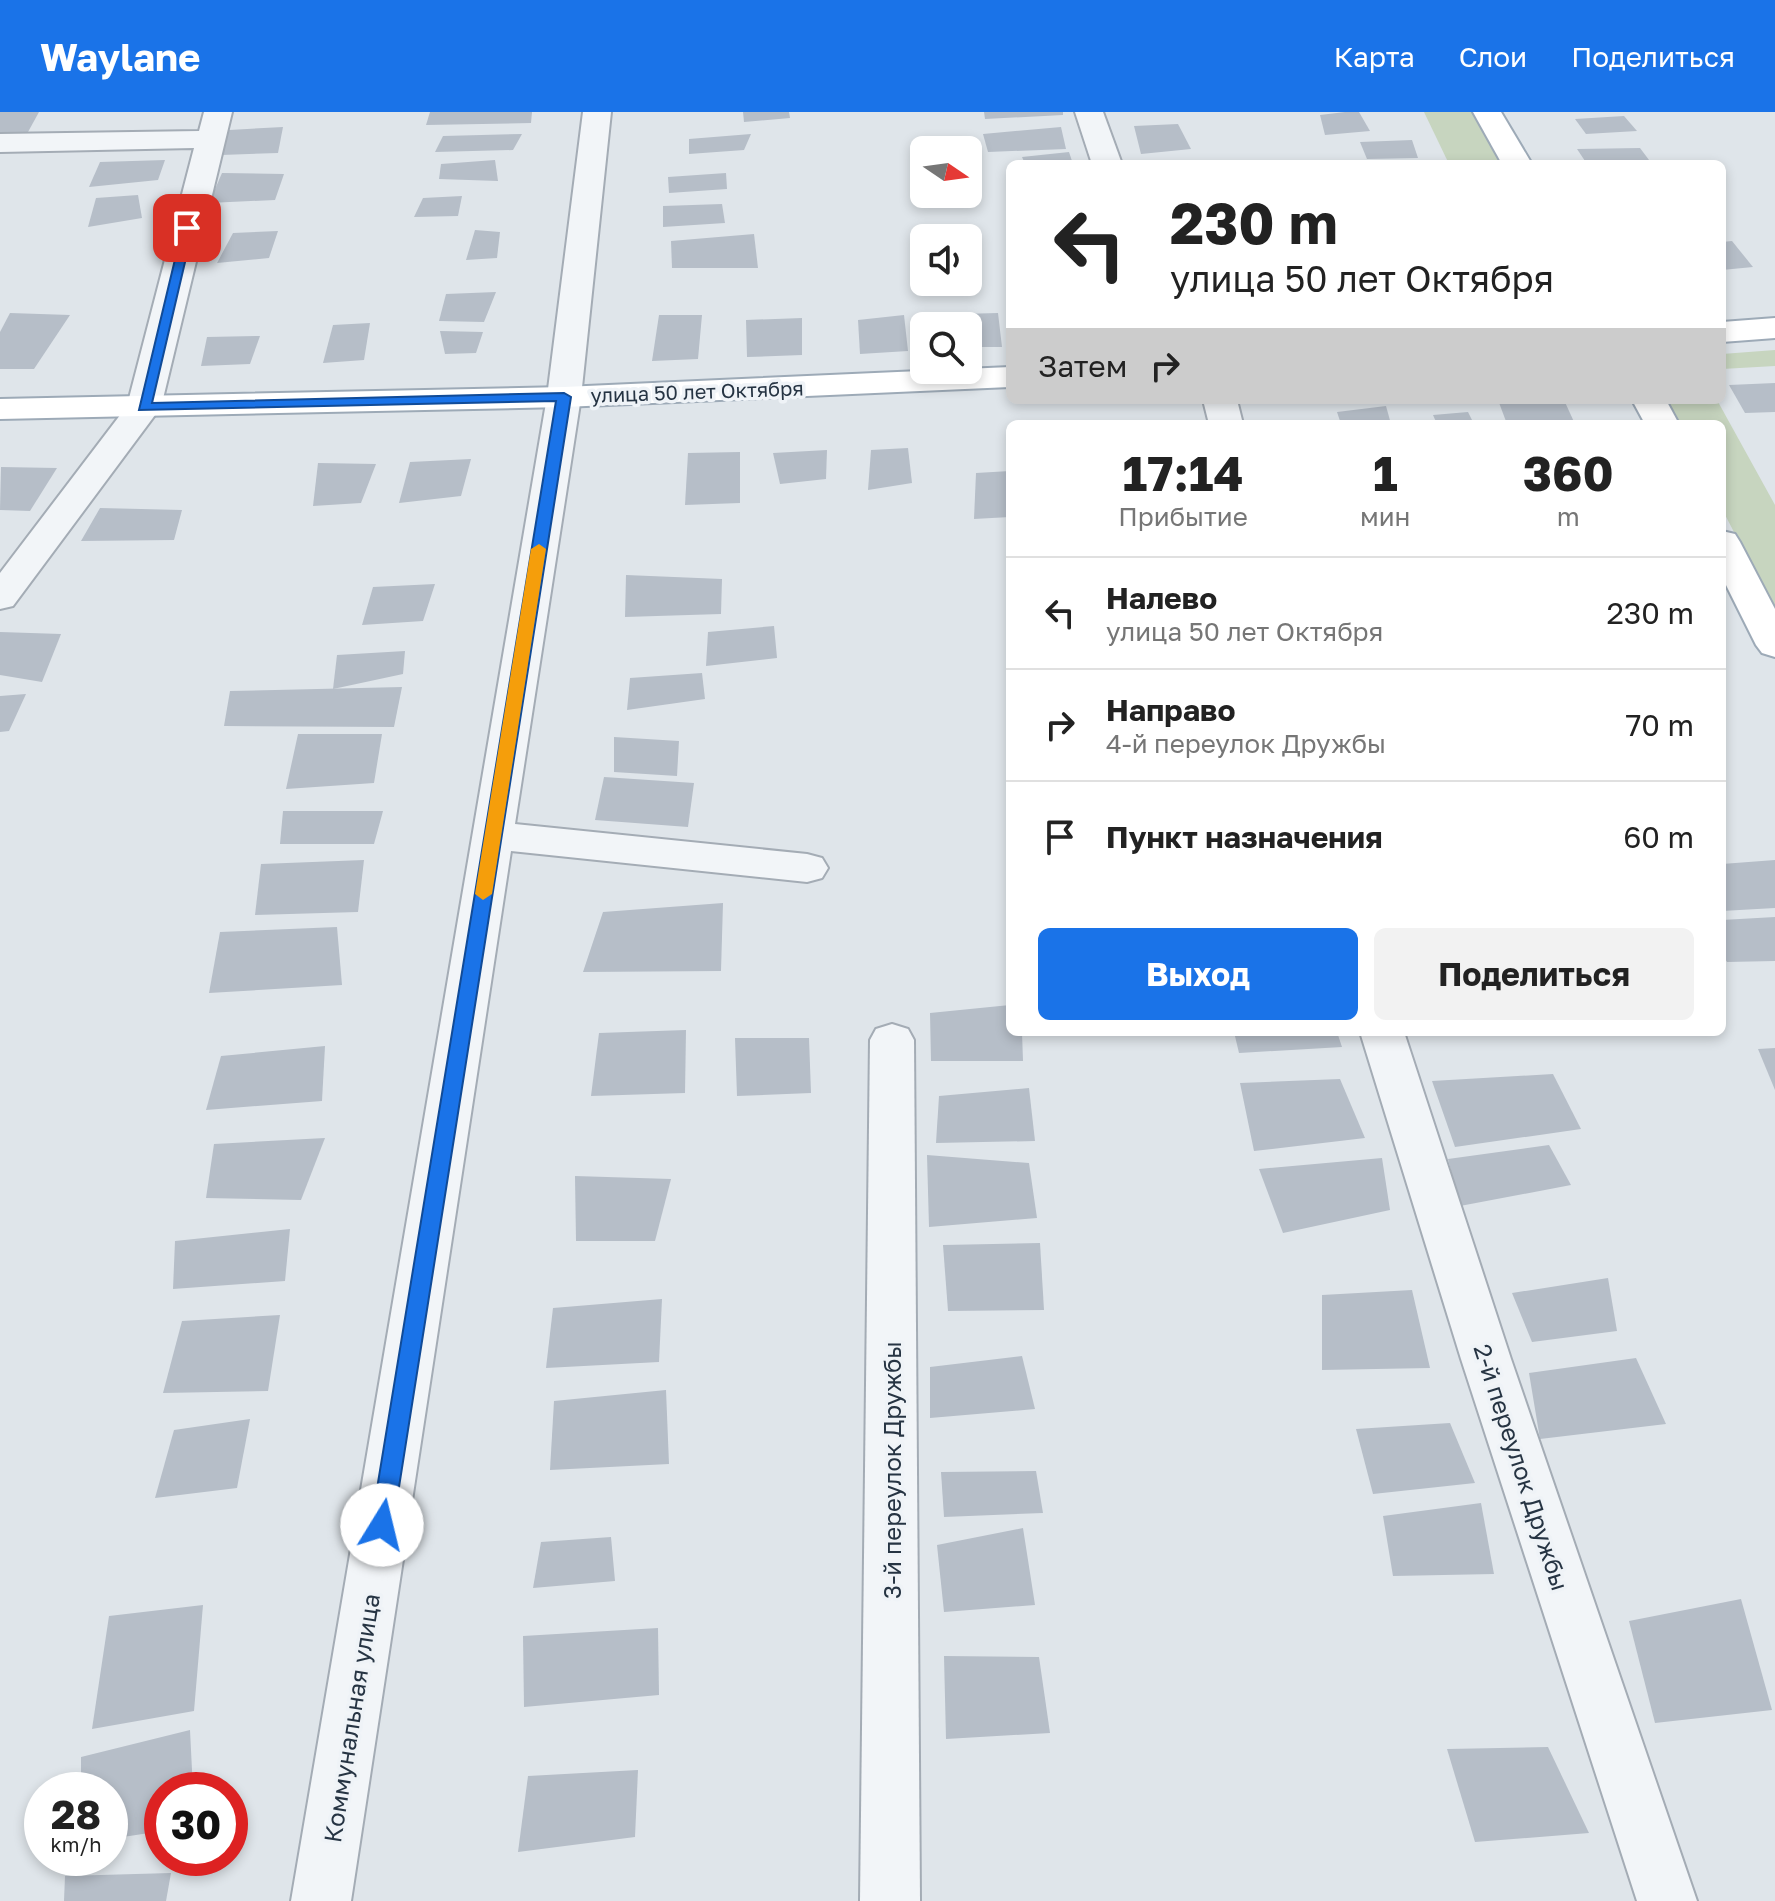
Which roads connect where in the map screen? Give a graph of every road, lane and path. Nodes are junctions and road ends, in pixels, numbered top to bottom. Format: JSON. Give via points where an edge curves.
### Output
{"nodes":[{"id":1,"x":597,"y":112,"type":"edge"},
{"id":2,"x":1089,"y":112,"type":"edge"},
{"id":3,"x":1487,"y":112,"type":"edge"},
{"id":4,"x":213,"y":126,"type":"edge"},
{"id":5,"x":0,"y":143,"type":"edge"},
{"id":6,"x":1106,"y":160,"type":"edge"},
{"id":7,"x":1515,"y":160,"type":"edge"},
{"id":8,"x":1775,"y":328,"type":"edge"},
{"id":9,"x":1726,"y":332,"type":"edge"},
{"id":10,"x":1006,"y":377,"type":"edge"},
{"id":11,"x":564,"y":397,"type":"junction"},
{"id":12,"x":144,"y":407,"type":"junction"},
{"id":13,"x":0,"y":409,"type":"edge"},
{"id":14,"x":1726,"y":550,"type":"edge"},
{"id":15,"x":0,"y":598,"type":"edge"},
{"id":16,"x":1775,"y":645,"type":"edge"},
{"id":17,"x":493,"y":835,"type":"junction"},
{"id":18,"x":807,"y":868,"type":"dead end"},
{"id":19,"x":1383,"y":1036,"type":"edge"},
{"id":20,"x":892,"y":1040,"type":"dead end"},
{"id":21,"x":321,"y":1901,"type":"edge"},
{"id":22,"x":890,"y":1901,"type":"edge"},
{"id":23,"x":1667,"y":1901,"type":"edge"}],
"edges":[{"from":1,"to":11,"type":"street","name":"Коммунальная улица"},
{"from":2,"to":6,"type":"street"},
{"from":3,"to":7,"type":"main road"},
{"from":4,"to":5,"type":"street"},
{"from":4,"to":12,"type":"street"},
{"from":8,"to":9,"type":"main road"},
{"from":10,"to":11,"type":"main road","name":"улица 50 лет Октября"},
{"from":11,"to":12,"type":"main road","name":"улица 50 лет Октября"},
{"from":11,"to":17,"type":"street","name":"Коммунальная улица"},
{"from":12,"to":13,"type":"main road","name":"улица 50 лет Октября"},
{"from":12,"to":15,"type":"street"},
{"from":14,"to":16,"type":"main road"},
{"from":17,"to":18,"type":"street"},
{"from":17,"to":21,"type":"street","name":"Коммунальная улица"},
{"from":19,"to":23,"type":"street","name":"2-й переулок Дружбы"},
{"from":20,"to":22,"type":"street","name":"3-й переулок Дружбы"}]}
